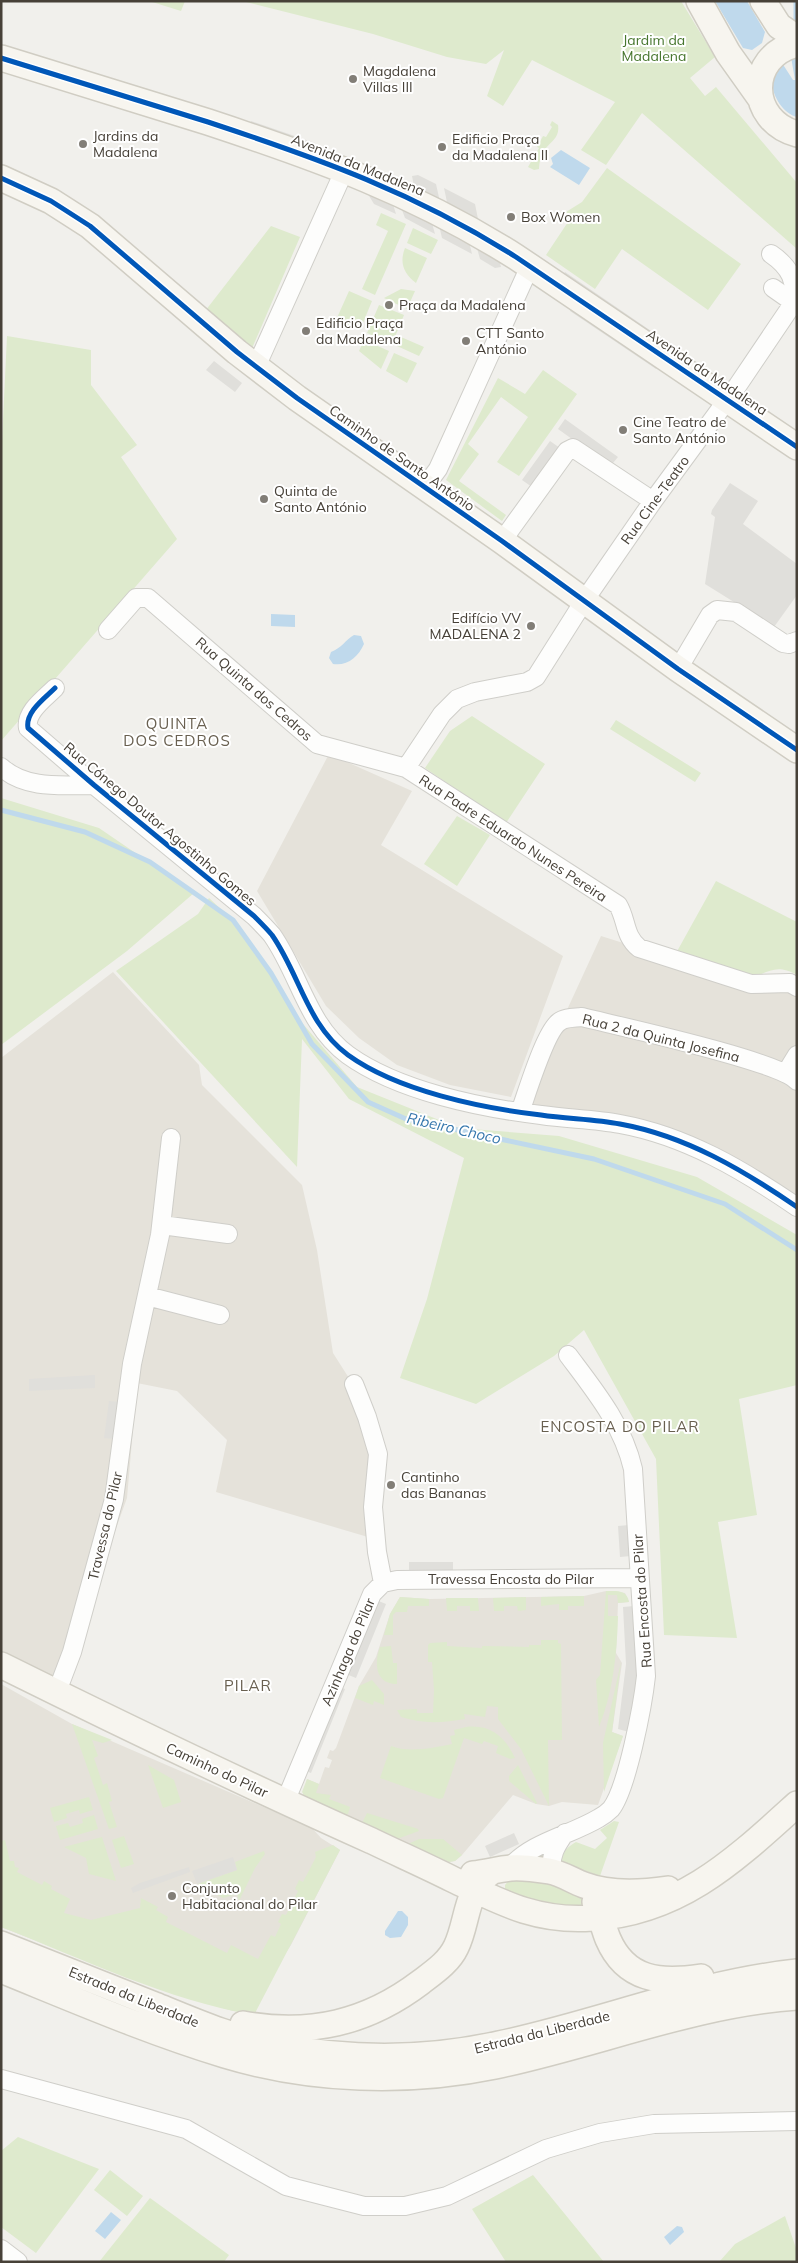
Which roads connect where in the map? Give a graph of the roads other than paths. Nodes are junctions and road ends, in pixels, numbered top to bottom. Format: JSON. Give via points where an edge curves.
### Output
{"nodes":[{"id":1,"x":699,"y":1,"type":"edge"},
{"id":2,"x":763,"y":1,"type":"edge"},
{"id":3,"x":789,"y":42,"type":"edge"},
{"id":4,"x":1,"y":58,"type":"edge"},
{"id":5,"x":764,"y":97,"type":"junction"},
{"id":6,"x":797,"y":134,"type":"edge"},
{"id":7,"x":797,"y":153,"type":"edge"},
{"id":8,"x":345,"y":169,"type":"junction"},
{"id":9,"x":1,"y":178,"type":"edge"},
{"id":10,"x":771,"y":254,"type":"dead end"},
{"id":11,"x":530,"y":266,"type":"junction"},
{"id":12,"x":773,"y":288,"type":"dead end"},
{"id":13,"x":793,"y":302,"type":"junction"},
{"id":14,"x":256,"y":366,"type":"junction"},
{"id":15,"x":727,"y":400,"type":"junction"},
{"id":16,"x":797,"y":447,"type":"edge"},
{"id":17,"x":424,"y":488,"type":"junction"},
{"id":18,"x":653,"y":501,"type":"junction"},
{"id":19,"x":502,"y":541,"type":"junction"},
{"id":20,"x":584,"y":601,"type":"junction"},
{"id":21,"x":108,"y":630,"type":"dead end"},
{"id":22,"x":797,"y":641,"type":"edge"},
{"id":23,"x":678,"y":669,"type":"junction"},
{"id":24,"x":54,"y":688,"type":"dead end"},
{"id":25,"x":797,"y":750,"type":"edge"},
{"id":26,"x":1,"y":767,"type":"edge"},
{"id":27,"x":406,"y":768,"type":"junction"},
{"id":28,"x":94,"y":785,"type":"junction"},
{"id":29,"x":797,"y":987,"type":"edge"},
{"id":30,"x":797,"y":1055,"type":"edge"},
{"id":31,"x":791,"y":1078,"type":"edge"},
{"id":32,"x":520,"y":1112,"type":"junction"},
{"id":33,"x":171,"y":1138,"type":"dead end"},
{"id":34,"x":797,"y":1207,"type":"edge"},
{"id":35,"x":162,"y":1225,"type":"junction"},
{"id":36,"x":228,"y":1234,"type":"dead end"},
{"id":37,"x":147,"y":1296,"type":"junction"},
{"id":38,"x":220,"y":1315,"type":"dead end"},
{"id":39,"x":568,"y":1355,"type":"dead end"},
{"id":40,"x":354,"y":1384,"type":"dead end"},
{"id":41,"x":640,"y":1578,"type":"junction"},
{"id":42,"x":383,"y":1583,"type":"junction"},
{"id":43,"x":1,"y":1666,"type":"edge"},
{"id":44,"x":54,"y":1692,"type":"junction"},
{"id":45,"x":285,"y":1802,"type":"junction"},
{"id":46,"x":797,"y":1804,"type":"edge"},
{"id":47,"x":565,"y":1833,"type":"junction"},
{"id":48,"x":552,"y":1871,"type":"junction"},
{"id":49,"x":491,"y":1877,"type":"junction"},
{"id":50,"x":704,"y":1879,"type":"junction"},
{"id":51,"x":586,"y":1886,"type":"junction"},
{"id":52,"x":503,"y":1904,"type":"junction"},
{"id":53,"x":601,"y":1917,"type":"junction"},
{"id":54,"x":1,"y":1944,"type":"edge"},
{"id":55,"x":1,"y":1970,"type":"edge"},
{"id":56,"x":797,"y":1972,"type":"edge"},
{"id":57,"x":765,"y":1976,"type":"junction"},
{"id":58,"x":797,"y":1997,"type":"edge"},
{"id":59,"x":166,"y":2009,"type":"junction"},
{"id":60,"x":1,"y":2079,"type":"edge"},
{"id":61,"x":797,"y":2121,"type":"edge"},
{"id":62,"x":1,"y":2249,"type":"edge"},
{"id":63,"x":18,"y":2262,"type":"edge"}],
"edges":[{"from":1,"to":5,"type":"street","via":[[732,58]]},
{"from":2,"to":3,"type":"street"},
{"from":3,"to":5,"type":"street","via":[[766,64]]},
{"from":4,"to":8,"type":"street","name":"Avenida da Madalena","via":[[104,88]]},
{"from":5,"to":6,"type":"street","via":[[778,126]]},
{"from":5,"to":7,"type":"street"},
{"from":8,"to":11,"type":"street","name":"Avenida da Madalena","via":[[455,220]]},
{"from":8,"to":14,"type":"street"},
{"from":9,"to":14,"type":"street","name":"Caminho de Santo António","via":[[51,201],[90,226]]},
{"from":10,"to":13,"type":"street","via":[[786,264],[794,279],[796,293]]},
{"from":11,"to":15,"type":"street","name":"Avenida da Madalena"},
{"from":11,"to":17,"type":"street","via":[[438,469]]},
{"from":12,"to":13,"type":"street"},
{"from":13,"to":15,"type":"street","name":"Rua Cine-Teatro"},
{"from":14,"to":17,"type":"street","name":"Caminho de Santo António"},
{"from":15,"to":16,"type":"street","name":"Avenida da Madalena"},
{"from":15,"to":18,"type":"street","name":"Rua Cine-Teatro"},
{"from":17,"to":19,"type":"street","name":"Caminho de Santo António"},
{"from":18,"to":19,"type":"street","via":[[573,448],[567,451]]},
{"from":18,"to":20,"type":"street","name":"Rua Cine-Teatro"},
{"from":19,"to":20,"type":"street","name":"Caminho de Santo António"},
{"from":20,"to":23,"type":"street","name":"Caminho de Santo António"},
{"from":20,"to":27,"type":"street","via":[[536,677],[457,699],[442,714]]},
{"from":21,"to":27,"type":"street","name":"Rua Quinta dos Cedros","via":[[136,598],[148,598],[317,744]]},
{"from":22,"to":23,"type":"street","via":[[789,644],[736,612],[717,610],[710,615]]},
{"from":23,"to":25,"type":"street","name":"Caminho de Santo António"},
{"from":24,"to":28,"type":"street","name":"Rua Cónego Doutor Agostinho Gomes","via":[[31,714],[28,728]]},
{"from":26,"to":28,"type":"street","name":"Rua Cónego Doutor Agostinho Gomes","via":[[25,781],[49,786]]},
{"from":27,"to":29,"type":"street","name":"Rua Padre Eduardo Nunes Pereira","via":[[618,905],[631,942],[639,948],[751,984],[790,984]]},
{"from":28,"to":32,"type":"street","name":"Rua Cónego Doutor Agostinho Gomes","via":[[254,916],[272,935],[316,1022],[349,1056],[390,1079],[415,1088]]},
{"from":30,"to":31,"type":"street"},
{"from":31,"to":32,"type":"street","name":"Rua 2 da Quinta Josefina","via":[[754,1062],[582,1017],[571,1018],[560,1021],[550,1032]]},
{"from":32,"to":34,"type":"street","name":"Rua Cónego Doutor Agostinho Gomes","via":[[621,1124],[678,1140],[724,1161]]},
{"from":33,"to":35,"type":"street","name":"Travessa do Pilar"},
{"from":35,"to":36,"type":"street"},
{"from":35,"to":37,"type":"street","name":"Travessa do Pilar"},
{"from":37,"to":38,"type":"street"},
{"from":37,"to":44,"type":"street","name":"Travessa do Pilar","via":[[132,1364],[114,1499],[72,1652]]},
{"from":39,"to":41,"type":"street","name":"Rua Encosta do Pilar","via":[[614,1418],[630,1455]]},
{"from":40,"to":42,"type":"street","name":"Azinhaga do Pilar","via":[[378,1454],[373,1507]]},
{"from":41,"to":42,"type":"street","name":"Travessa Encosta do Pilar","via":[[398,1580]]},
{"from":41,"to":47,"type":"street","name":"Rua Encosta do Pilar","via":[[646,1676],[633,1746],[611,1808],[597,1819]]},
{"from":42,"to":45,"type":"street","name":"Azinhaga do Pilar","via":[[372,1594]]},
{"from":43,"to":44,"type":"street","name":"Caminho do Pilar"},
{"from":44,"to":45,"type":"street","name":"Caminho do Pilar"},
{"from":45,"to":49,"type":"street","name":"Caminho do Pilar","via":[[436,1871]]},
{"from":46,"to":50,"type":"street","name":"Caminho do Pilar","via":[[743,1853]]},
{"from":47,"to":48,"type":"street","via":[[553,1853]]},
{"from":47,"to":49,"type":"street","name":"Rua Encosta do Pilar","via":[[530,1849]]},
{"from":48,"to":49,"type":"street","name":"Caminho do Pilar"},
{"from":48,"to":51,"type":"street","name":"Caminho do Pilar"},
{"from":49,"to":52,"type":"street","name":"Caminho do Pilar"},
{"from":49,"to":52,"type":"street"},
{"from":49,"to":59,"type":"street","via":[[450,1957],[410,1990],[371,2014],[325,2025],[272,2028]]},
{"from":50,"to":51,"type":"street","name":"Caminho do Pilar","via":[[668,1889],[630,1892]]},
{"from":50,"to":53,"type":"street","name":"Caminho do Pilar","via":[[674,1898]]},
{"from":51,"to":53,"type":"street"},
{"from":52,"to":53,"type":"street","name":"Caminho do Pilar","via":[[551,1917]]},
{"from":53,"to":57,"type":"street","via":[[608,1939],[620,1959],[634,1971],[651,1978],[674,1980],[745,1971]]},
{"from":54,"to":59,"type":"street","name":"Estrada da Liberdade"},
{"from":55,"to":58,"type":"street","name":"Estrada da Liberdade","via":[[161,2034],[226,2056],[300,2072],[361,2077],[427,2075],[493,2066],[714,2009]]},
{"from":56,"to":57,"type":"street","name":"Estrada da Liberdade"},
{"from":57,"to":59,"type":"street","name":"Estrada da Liberdade","via":[[714,1986],[506,2043],[411,2056],[370,2057],[275,2046],[208,2026]]},
{"from":60,"to":61,"type":"street","via":[[186,2128],[286,2186],[364,2206],[405,2206],[447,2196],[546,2149],[600,2134],[654,2124]]},
{"from":62,"to":63,"type":"street"}]}
